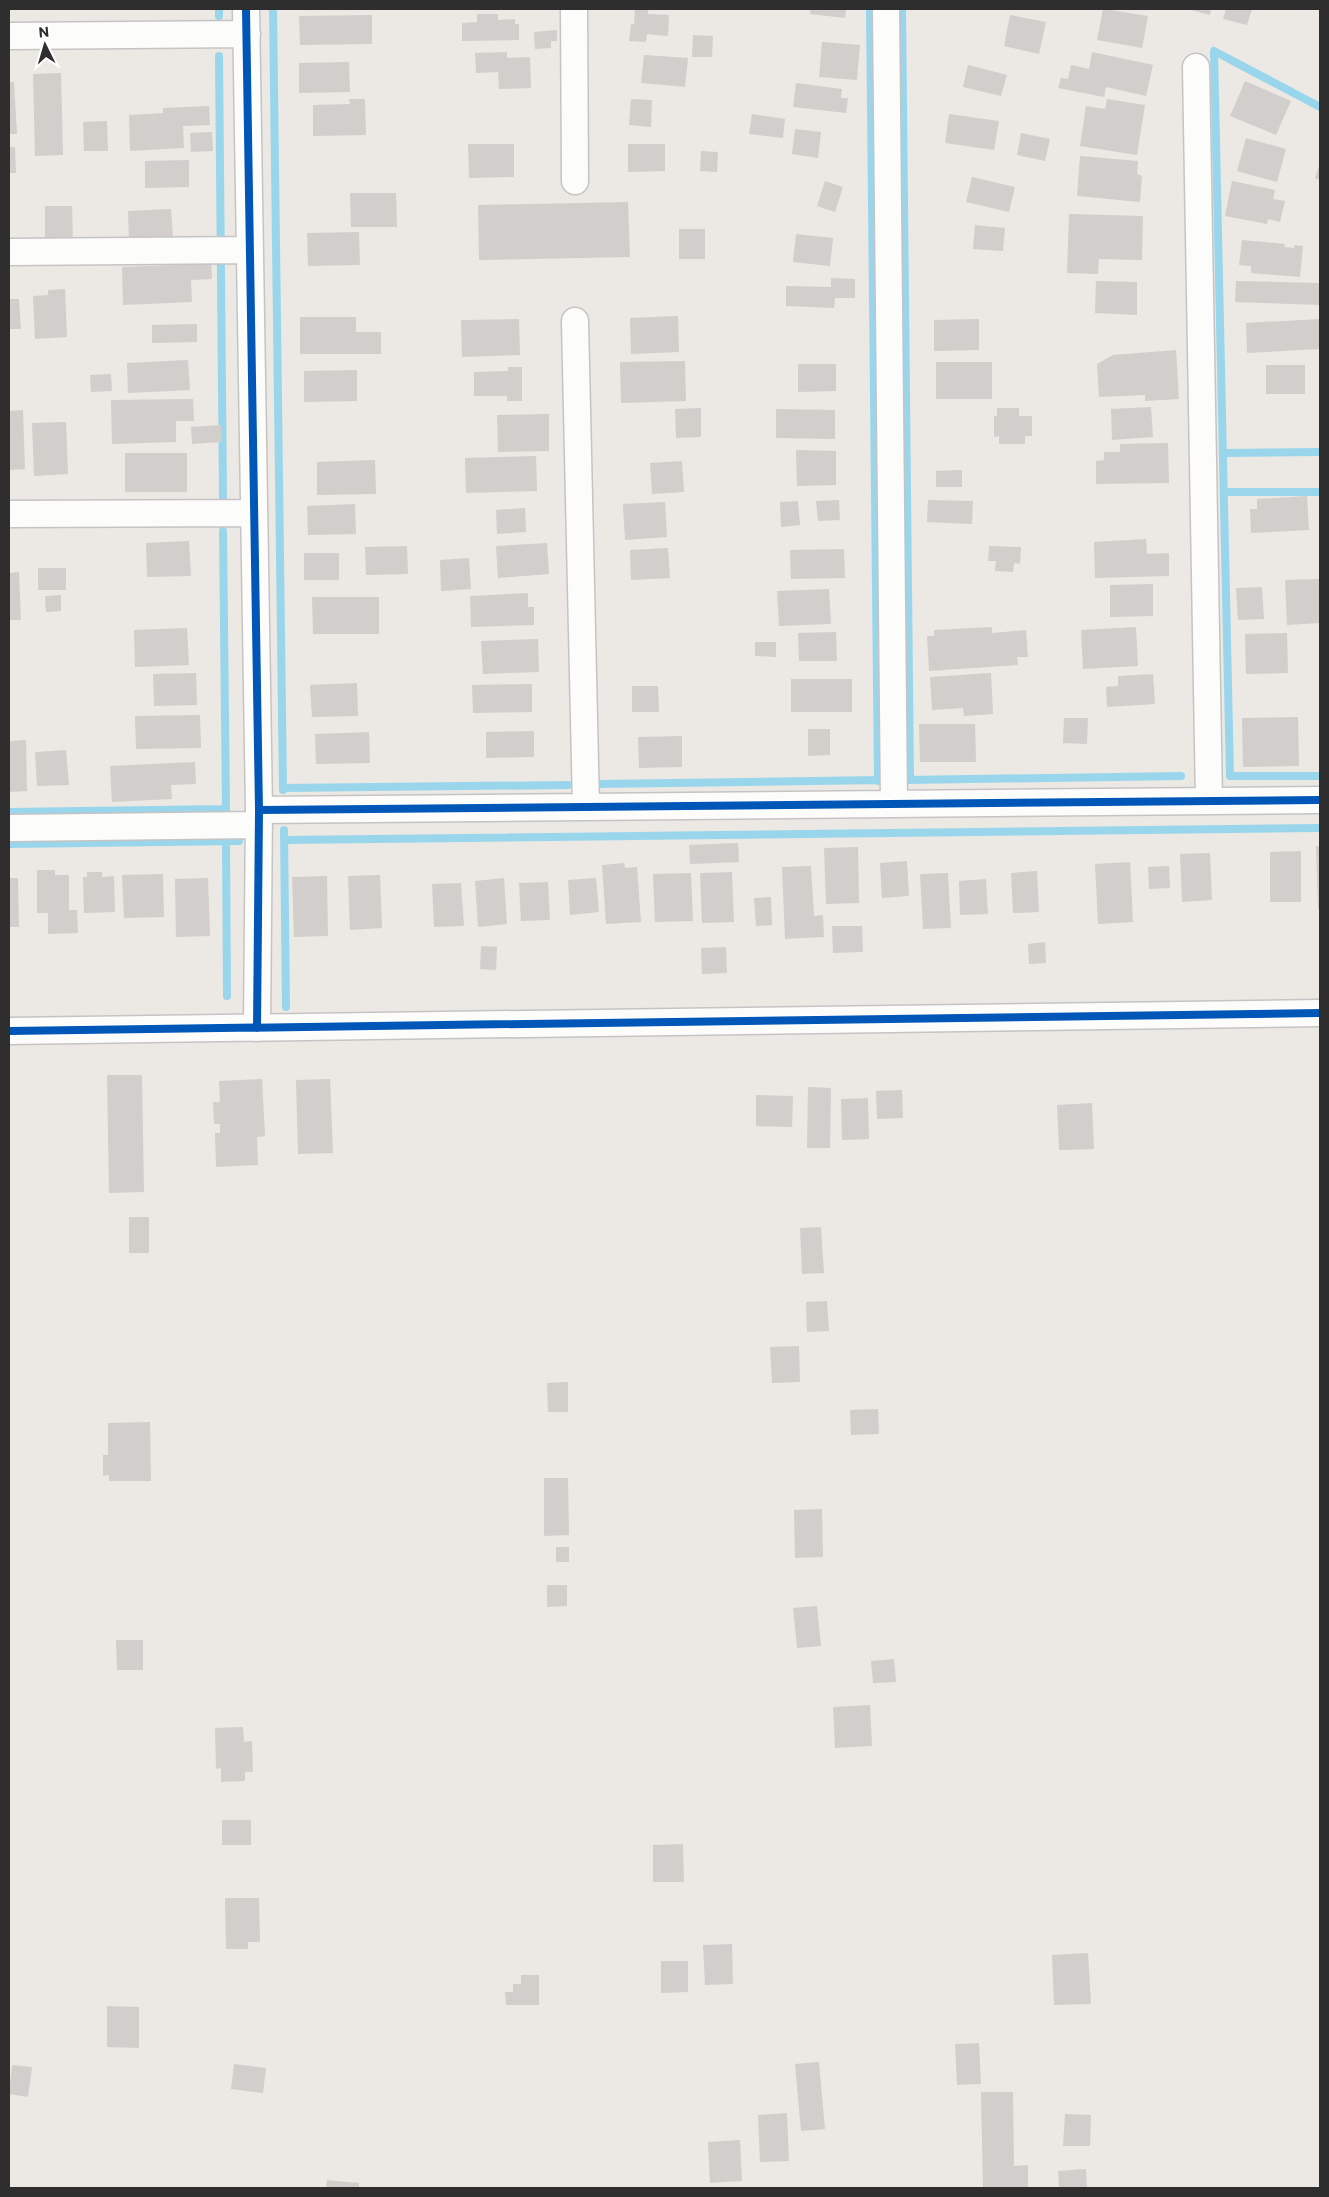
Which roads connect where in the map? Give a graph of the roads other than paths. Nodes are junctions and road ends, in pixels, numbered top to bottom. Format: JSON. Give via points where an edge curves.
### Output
{"nodes":[{"id":1,"x":574,"y":9,"type":"edge"},
{"id":2,"x":886,"y":9,"type":"edge"},
{"id":3,"x":246,"y":21,"type":"edge"},
{"id":4,"x":9,"y":36,"type":"edge"},
{"id":5,"x":1196,"y":67,"type":"dead end"},
{"id":6,"x":575,"y":181,"type":"dead end"},
{"id":7,"x":250,"y":250,"type":"junction"},
{"id":8,"x":9,"y":252,"type":"edge"},
{"id":9,"x":575,"y":322,"type":"dead end"},
{"id":10,"x":254,"y":513,"type":"junction"},
{"id":11,"x":9,"y":514,"type":"edge"},
{"id":12,"x":1320,"y":800,"type":"edge"},
{"id":13,"x":1210,"y":801,"type":"junction"},
{"id":14,"x":894,"y":804,"type":"junction"},
{"id":15,"x":586,"y":807,"type":"junction"},
{"id":16,"x":259,"y":818,"type":"junction"},
{"id":17,"x":9,"y":828,"type":"edge"},
{"id":18,"x":1320,"y":1013,"type":"edge"},
{"id":19,"x":258,"y":1028,"type":"junction"},
{"id":20,"x":9,"y":1031,"type":"edge"}],
"edges":[{"from":1,"to":6,"type":"street"},
{"from":2,"to":14,"type":"street"},
{"from":3,"to":4,"type":"street"},
{"from":3,"to":7,"type":"street"},
{"from":5,"to":13,"type":"street"},
{"from":7,"to":8,"type":"street"},
{"from":7,"to":10,"type":"street"},
{"from":9,"to":15,"type":"street"},
{"from":10,"to":11,"type":"street"},
{"from":10,"to":16,"type":"street"},
{"from":12,"to":13,"type":"street"},
{"from":13,"to":14,"type":"street"},
{"from":14,"to":15,"type":"street"},
{"from":15,"to":16,"type":"street"},
{"from":16,"to":17,"type":"street"},
{"from":16,"to":19,"type":"street"},
{"from":18,"to":19,"type":"street"},
{"from":19,"to":20,"type":"street"}]}
